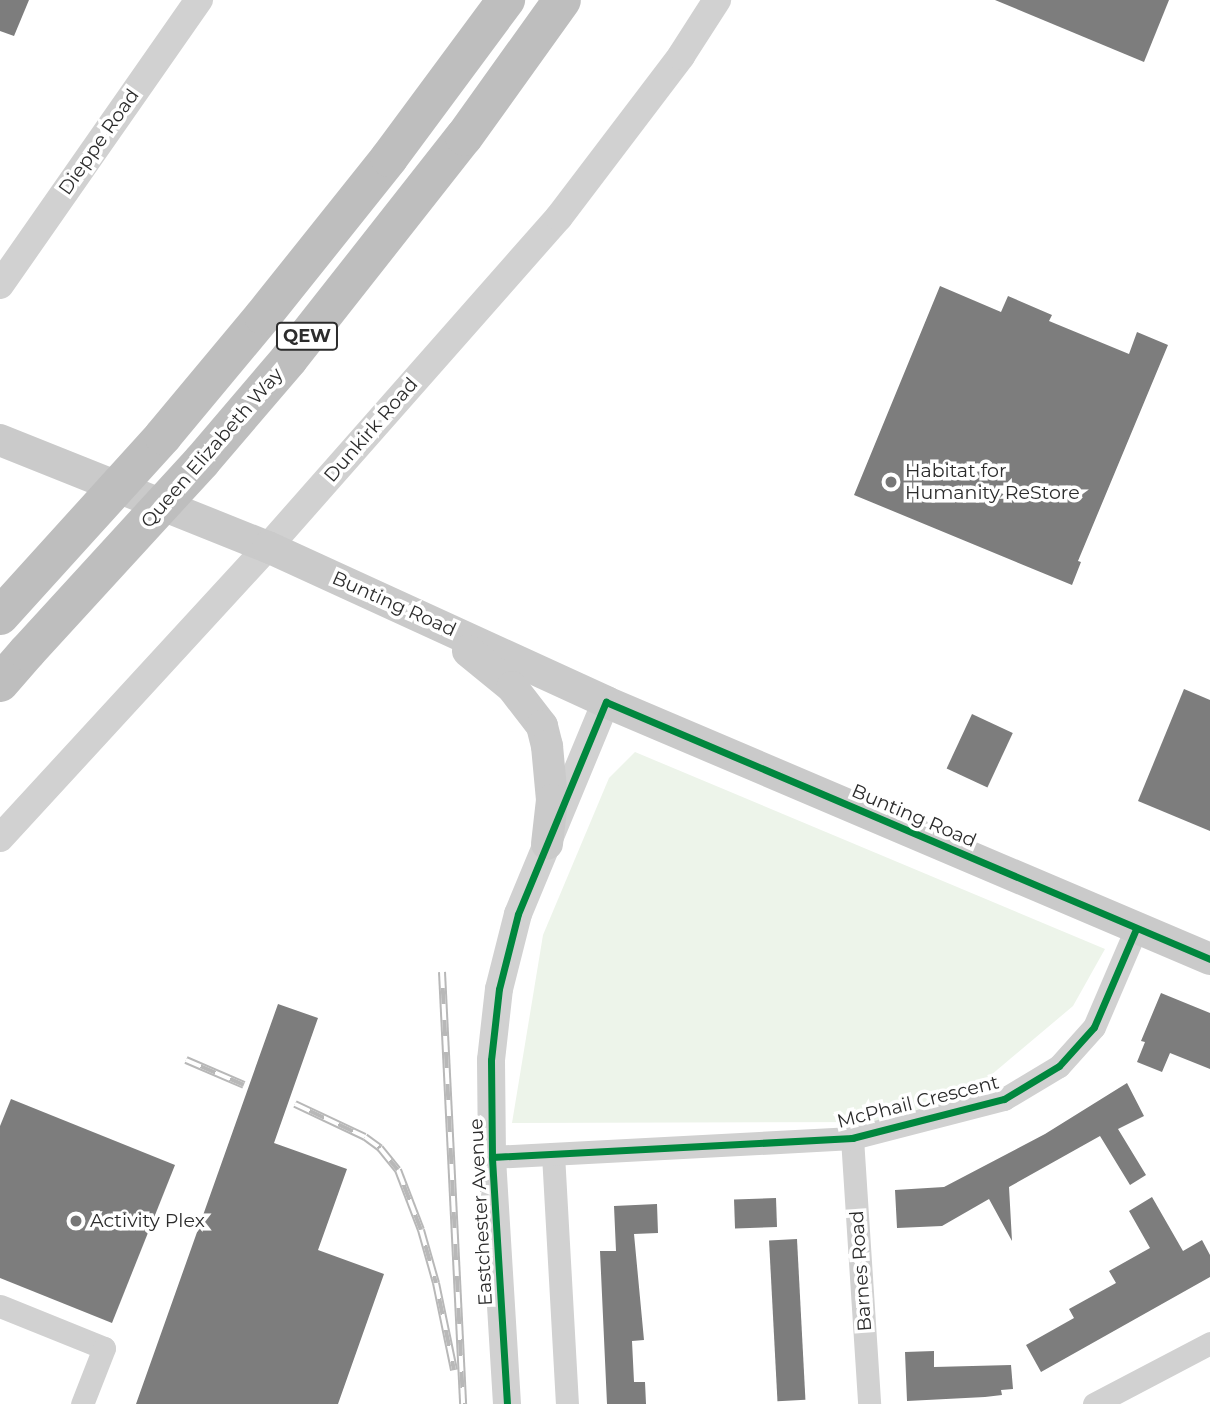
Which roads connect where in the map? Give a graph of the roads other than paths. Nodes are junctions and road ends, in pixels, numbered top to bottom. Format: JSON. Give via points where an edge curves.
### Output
{"nodes":[{"id":1,"x":199,"y":0,"type":"edge"},
{"id":2,"x":506,"y":0,"type":"edge"},
{"id":3,"x":562,"y":0,"type":"edge"},
{"id":4,"x":717,"y":0,"type":"edge"},
{"id":5,"x":0,"y":285,"type":"edge"},
{"id":6,"x":0,"y":440,"type":"edge"},
{"id":7,"x":268,"y":547,"type":"junction"},
{"id":8,"x":0,"y":616,"type":"edge"},
{"id":9,"x":422,"y":616,"type":"junction"},
{"id":10,"x":0,"y":684,"type":"edge"},
{"id":11,"x":606,"y":702,"type":"junction"},
{"id":12,"x":0,"y":838,"type":"edge"},
{"id":13,"x":547,"y":844,"type":"junction"},
{"id":14,"x":1136,"y":929,"type":"junction"},
{"id":15,"x":1210,"y":959,"type":"edge"},
{"id":16,"x":852,"y":1138,"type":"junction"},
{"id":17,"x":553,"y":1154,"type":"junction"},
{"id":18,"x":492,"y":1157,"type":"junction"},
{"id":19,"x":0,"y":1306,"type":"edge"},
{"id":20,"x":1210,"y":1343,"type":"edge"},
{"id":21,"x":82,"y":1404,"type":"edge"},
{"id":22,"x":507,"y":1404,"type":"edge"},
{"id":23,"x":567,"y":1404,"type":"edge"},
{"id":24,"x":869,"y":1404,"type":"edge"},
{"id":25,"x":1094,"y":1404,"type":"edge"}],
"edges":[{"from":1,"to":5,"type":"street","name":"Dieppe Road"},
{"from":2,"to":8,"type":"highway","number":"QEW","bridge":true,"via":[[272,305],[163,436]]},
{"from":3,"to":10,"type":"highway","name":"Queen Elizabeth Way","number":"QEW","bridge":true,"via":[[464,137],[289,359]]},
{"from":4,"to":7,"type":"street","name":"Dunkirk Road","via":[[640,113],[559,217]]},
{"from":6,"to":7,"type":"main road","name":"Bunting Road"},
{"from":7,"to":9,"type":"main road","name":"Bunting Road"},
{"from":7,"to":12,"type":"street","name":"Dunkirk Road"},
{"from":9,"to":11,"type":"main road","name":"Bunting Road"},
{"from":9,"to":13,"type":"main road","via":[[512,687],[542,726],[552,800]]},
{"from":11,"to":13,"type":"street","name":"Eastchester Avenue"},
{"from":11,"to":14,"type":"main road","name":"Bunting Road"},
{"from":13,"to":18,"type":"street","name":"Eastchester Avenue","via":[[518,914],[499,989],[491,1060]]},
{"from":14,"to":15,"type":"main road","name":"Bunting Road"},
{"from":14,"to":16,"type":"street","name":"McPhail Crescent","via":[[1094,1027],[1059,1066],[1004,1099]]},
{"from":16,"to":17,"type":"street","name":"McPhail Crescent"},
{"from":16,"to":24,"type":"street","name":"Barnes Road"},
{"from":17,"to":18,"type":"street","name":"McPhail Crescent"},
{"from":17,"to":23,"type":"street"},
{"from":18,"to":22,"type":"street","name":"Eastchester Avenue"},
{"from":19,"to":21,"type":"street","via":[[104,1348]]},
{"from":20,"to":25,"type":"street"}]}
